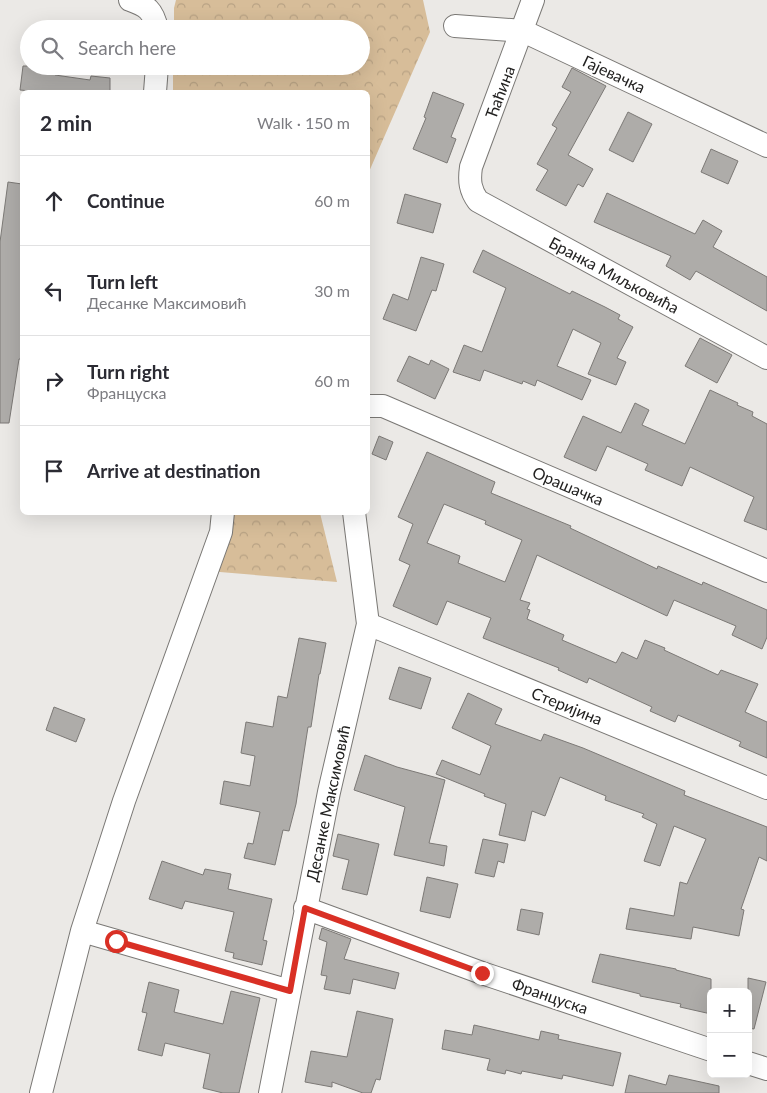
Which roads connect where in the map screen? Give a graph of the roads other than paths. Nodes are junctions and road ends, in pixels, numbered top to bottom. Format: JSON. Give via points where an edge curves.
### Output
{"nodes":[{"id":1,"x":130,"y":0,"type":"edge"},
{"id":2,"x":533,"y":0,"type":"edge"},
{"id":3,"x":154,"y":20,"type":"edge"},
{"id":4,"x":454,"y":26,"type":"dead end"},
{"id":5,"x":523,"y":31,"type":"junction"},
{"id":6,"x":156,"y":75,"type":"edge"},
{"id":7,"x":155,"y":90,"type":"edge"},
{"id":8,"x":767,"y":146,"type":"edge"},
{"id":9,"x":469,"y":184,"type":"joint"},
{"id":10,"x":767,"y":358,"type":"edge"},
{"id":11,"x":370,"y":406,"type":"edge"},
{"id":12,"x":223,"y":515,"type":"edge"},
{"id":13,"x":354,"y":515,"type":"edge"},
{"id":14,"x":767,"y":572,"type":"edge"},
{"id":15,"x":368,"y":624,"type":"junction"},
{"id":16,"x":767,"y":788,"type":"edge"},
{"id":17,"x":305,"y":908,"type":"junction"},
{"id":18,"x":82,"y":931,"type":"junction"},
{"id":19,"x":290,"y":991,"type":"junction"},
{"id":20,"x":707,"y":1049,"type":"edge"},
{"id":21,"x":752,"y":1064,"type":"edge"},
{"id":22,"x":767,"y":1069,"type":"edge"},
{"id":23,"x":41,"y":1093,"type":"edge"},
{"id":24,"x":270,"y":1093,"type":"edge"}],
"edges":[{"from":1,"to":3,"type":"street","via":[[152,12]]},
{"from":2,"to":5,"type":"street","name":"Ћаћина"},
{"from":4,"to":5,"type":"street","name":"Гајевачка"},
{"from":5,"to":8,"type":"street","name":"Гајевачка"},
{"from":5,"to":9,"type":"street","name":"Ћаћина","via":[[471,168]]},
{"from":6,"to":7,"type":"street"},
{"from":9,"to":10,"type":"street","name":"Бранка Миљковића","via":[[478,201]]},
{"from":11,"to":14,"type":"street","name":"Орашачка","via":[[383,406]]},
{"from":12,"to":18,"type":"street","via":[[222,532],[124,801]]},
{"from":13,"to":15,"type":"street","name":"Десанке Максимовић"},
{"from":15,"to":16,"type":"street","name":"Стеријина"},
{"from":15,"to":17,"type":"street","name":"Десанке Максимовић"},
{"from":17,"to":19,"type":"street","name":"Десанке Максимовић"},
{"from":17,"to":20,"type":"street","name":"Француска","via":[[482,973]]},
{"from":18,"to":19,"type":"street"},
{"from":18,"to":23,"type":"street"},
{"from":19,"to":24,"type":"street","name":"Десанке Максимовић"},
{"from":21,"to":22,"type":"street"}]}
